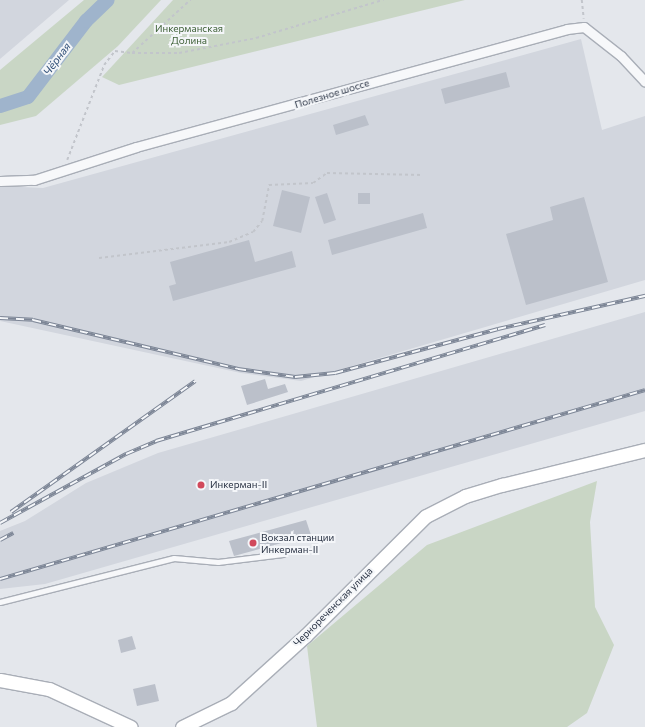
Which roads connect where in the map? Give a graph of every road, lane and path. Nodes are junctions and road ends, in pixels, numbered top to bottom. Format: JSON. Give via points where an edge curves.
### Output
{"nodes":[{"id":1,"x":190,"y":0,"type":"edge"},
{"id":2,"x":383,"y":0,"type":"edge"},
{"id":3,"x":582,"y":0,"type":"edge"},
{"id":4,"x":584,"y":27,"type":"junction"},
{"id":5,"x":132,"y":52,"type":"junction"},
{"id":6,"x":645,"y":82,"type":"edge"},
{"id":7,"x":63,"y":172,"type":"junction"},
{"id":8,"x":423,"y":175,"type":"dead end"},
{"id":9,"x":0,"y":181,"type":"edge"},
{"id":10,"x":99,"y":258,"type":"dead end"},
{"id":11,"x":645,"y":450,"type":"edge"},
{"id":12,"x":283,"y":554,"type":"dead end"},
{"id":13,"x":0,"y":602,"type":"edge"},
{"id":14,"x":0,"y":680,"type":"edge"},
{"id":15,"x":131,"y":727,"type":"edge"},
{"id":16,"x":182,"y":727,"type":"edge"}],
"edges":[{"from":1,"to":5,"type":"path"},
{"from":2,"to":5,"type":"path","via":[[256,38],[179,53]]},
{"from":3,"to":4,"type":"path"},
{"from":4,"to":6,"type":"street","via":[[621,56]]},
{"from":4,"to":7,"type":"street","name":"Полезное шоссе","via":[[567,28],[136,147]]},
{"from":5,"to":7,"type":"path","via":[[115,51],[104,64]]},
{"from":7,"to":9,"type":"street","name":"Полезное шоссе","via":[[34,180]]},
{"from":8,"to":10,"type":"path","via":[[327,173],[313,183],[269,185],[262,221],[253,232],[229,242],[167,252]]},
{"from":11,"to":16,"type":"main road","name":"Чернореченская улица","via":[[484,490],[426,516],[305,636],[231,703]]},
{"from":12,"to":13,"type":"lane","via":[[218,562],[174,558]]},
{"from":14,"to":15,"type":"main road","via":[[50,689]]}]}
